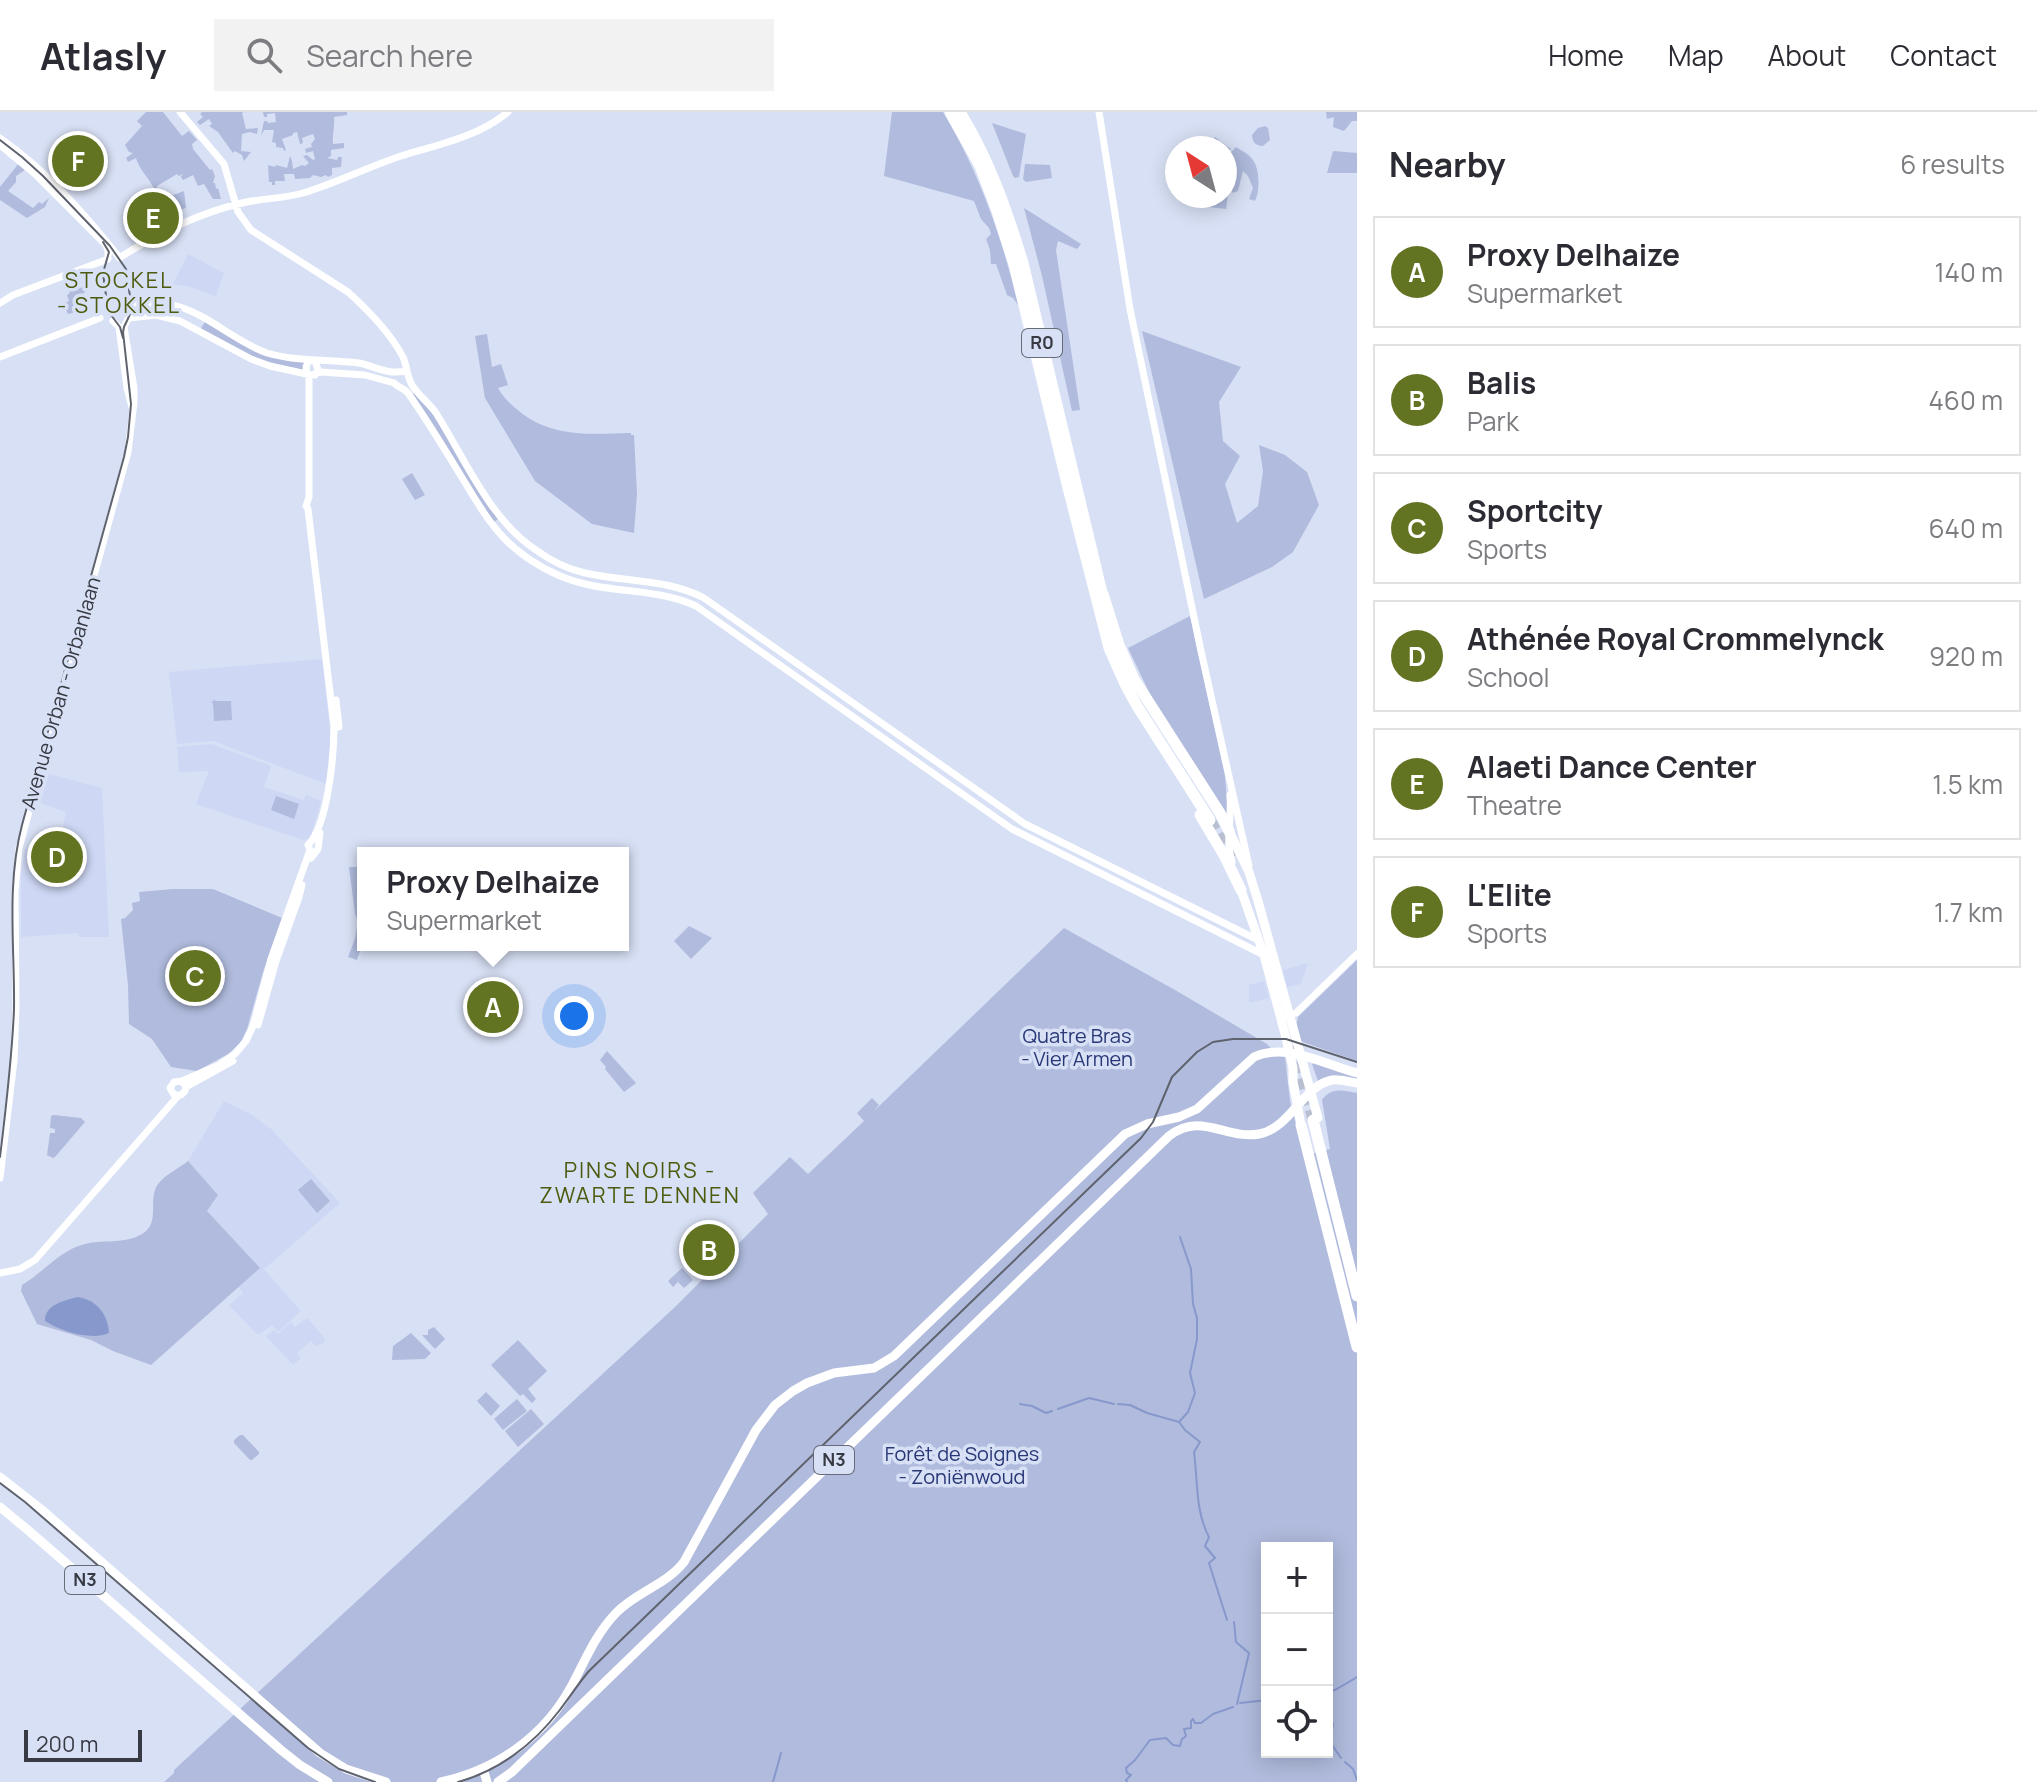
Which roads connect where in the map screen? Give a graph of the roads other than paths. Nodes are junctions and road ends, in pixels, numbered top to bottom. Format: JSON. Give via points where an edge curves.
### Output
{"nodes":[{"id":1,"x":180,"y":112,"type":"edge"},
{"id":2,"x":508,"y":112,"type":"edge"},
{"id":3,"x":950,"y":112,"type":"edge"},
{"id":4,"x":960,"y":112,"type":"edge"},
{"id":5,"x":1099,"y":112,"type":"edge"},
{"id":6,"x":0,"y":138,"type":"edge"},
{"id":7,"x":0,"y":145,"type":"edge"},
{"id":8,"x":236,"y":204,"type":"junction"},
{"id":9,"x":0,"y":303,"type":"edge"},
{"id":10,"x":131,"y":303,"type":"dead end"},
{"id":11,"x":100,"y":318,"type":"dead end"},
{"id":12,"x":113,"y":321,"type":"dead end"},
{"id":13,"x":0,"y":357,"type":"edge"},
{"id":14,"x":312,"y":361,"type":"junction"},
{"id":15,"x":401,"y":372,"type":"junction"},
{"id":16,"x":312,"y":374,"type":"junction"},
{"id":17,"x":410,"y":381,"type":"junction"},
{"id":18,"x":394,"y":383,"type":"junction"},
{"id":19,"x":402,"y":388,"type":"junction"},
{"id":20,"x":134,"y":406,"type":"junction"},
{"id":21,"x":626,"y":580,"type":"junction"},
{"id":22,"x":624,"y":591,"type":"junction"},
{"id":23,"x":1114,"y":667,"type":"junction"},
{"id":24,"x":1228,"y":773,"type":"junction"},
{"id":25,"x":1222,"y":821,"type":"junction"},
{"id":26,"x":1115,"y":869,"type":"junction"},
{"id":27,"x":1249,"y":872,"type":"junction"},
{"id":28,"x":1110,"y":879,"type":"junction"},
{"id":29,"x":1241,"y":890,"type":"junction"},
{"id":30,"x":1250,"y":912,"type":"junction"},
{"id":31,"x":1232,"y":927,"type":"junction"},
{"id":32,"x":1242,"y":932,"type":"junction"},
{"id":33,"x":1227,"y":937,"type":"junction"},
{"id":34,"x":1266,"y":949,"type":"junction"},
{"id":35,"x":1357,"y":954,"type":"edge"},
{"id":36,"x":1284,"y":1016,"type":"junction"},
{"id":37,"x":1291,"y":1040,"type":"junction"},
{"id":38,"x":1275,"y":1051,"type":"junction"},
{"id":39,"x":1294,"y":1055,"type":"junction"},
{"id":40,"x":1293,"y":1068,"type":"junction"},
{"id":41,"x":1357,"y":1073,"type":"edge"},
{"id":42,"x":1357,"y":1083,"type":"edge"},
{"id":43,"x":184,"y":1084,"type":"junction"},
{"id":44,"x":1312,"y":1091,"type":"junction"},
{"id":45,"x":175,"y":1094,"type":"junction"},
{"id":46,"x":1297,"y":1108,"type":"junction"},
{"id":47,"x":1308,"y":1121,"type":"junction"},
{"id":48,"x":1278,"y":1127,"type":"junction"},
{"id":49,"x":0,"y":1178,"type":"edge"},
{"id":50,"x":0,"y":1272,"type":"edge"},
{"id":51,"x":1357,"y":1273,"type":"edge"},
{"id":52,"x":1357,"y":1296,"type":"edge"},
{"id":53,"x":1357,"y":1322,"type":"edge"},
{"id":54,"x":1357,"y":1347,"type":"edge"},
{"id":55,"x":0,"y":1477,"type":"edge"},
{"id":56,"x":0,"y":1507,"type":"edge"},
{"id":57,"x":485,"y":1768,"type":"junction"},
{"id":58,"x":328,"y":1782,"type":"edge"},
{"id":59,"x":386,"y":1782,"type":"edge"},
{"id":60,"x":441,"y":1782,"type":"edge"},
{"id":61,"x":493,"y":1782,"type":"edge"}],
"edges":[{"from":1,"to":8,"type":"street","via":[[224,164]]},
{"from":2,"to":8,"type":"street","via":[[471,134],[308,191]]},
{"from":3,"to":23,"type":"highway","number":"R0","via":[[980,166],[1014,264],[1094,604]]},
{"from":4,"to":25,"type":"highway","number":"R0","via":[[991,173],[1019,250],[1107,619],[1142,703]]},
{"from":5,"to":24,"type":"street","via":[[1130,309]]},
{"from":6,"to":8,"type":"street","via":[[68,198],[119,257]]},
{"from":7,"to":9,"type":"street","via":[[109,252],[108,259]]},
{"from":8,"to":15,"type":"street","via":[[255,233],[334,281],[361,304],[405,361]]},
{"from":10,"to":14,"type":"street","via":[[183,308],[255,348]]},
{"from":11,"to":13,"type":"street"},
{"from":12,"to":20,"type":"street","name":"Avenue Orban - Orbanlaan","via":[[119,327]]},
{"from":14,"to":15,"type":"street"},
{"from":14,"to":16,"type":"street","via":[[306,364]]},
{"from":15,"to":17,"type":"street","via":[[410,375]]},
{"from":15,"to":18,"type":"street"},
{"from":16,"to":18,"type":"street","via":[[365,375]]},
{"from":16,"to":20,"type":"street","name":"Avenue Orban - Orbanlaan","via":[[270,366],[187,324],[148,315],[128,319],[124,327]]},
{"from":16,"to":43,"type":"street","via":[[311,505],[339,726],[336,773],[251,1040],[231,1063]]},
{"from":17,"to":19,"type":"street"},
{"from":17,"to":21,"type":"street","via":[[434,410],[495,511],[518,537],[571,569]]},
{"from":18,"to":19,"type":"street"},
{"from":19,"to":22,"type":"street","via":[[509,543],[565,578]]},
{"from":20,"to":49,"type":"street","name":"Avenue Orban - Orbanlaan","via":[[125,464],[19,848],[16,1007]]},
{"from":21,"to":22,"type":"street"},
{"from":21,"to":26,"type":"street","via":[[668,585],[704,598],[1017,819]]},
{"from":22,"to":28,"type":"street","via":[[675,598],[703,610],[1012,829]]},
{"from":23,"to":25,"type":"highway","via":[[1143,716]]},
{"from":23,"to":29,"type":"highway","via":[[1124,696],[1218,844]]},
{"from":24,"to":25,"type":"street"},
{"from":24,"to":27,"type":"street"},
{"from":25,"to":27,"type":"main road"},
{"from":25,"to":29,"type":"street"},
{"from":26,"to":28,"type":"street"},
{"from":26,"to":31,"type":"street"},
{"from":27,"to":34,"type":"main road"},
{"from":28,"to":33,"type":"street"},
{"from":29,"to":30,"type":"main road"},
{"from":30,"to":32,"type":"street","via":[[1250,926]]},
{"from":30,"to":34,"type":"main road"},
{"from":31,"to":32,"type":"street"},
{"from":31,"to":33,"type":"street"},
{"from":32,"to":34,"type":"street"},
{"from":33,"to":34,"type":"street"},
{"from":34,"to":36,"type":"main road"},
{"from":35,"to":36,"type":"street","via":[[1296,1013]]},
{"from":36,"to":37,"type":"main road"},
{"from":37,"to":38,"type":"main road"},
{"from":37,"to":39,"type":"main road"},
{"from":38,"to":39,"type":"main road"},
{"from":38,"to":57,"type":"main road","via":[[1254,1057],[1197,1109],[1125,1134],[894,1356],[874,1368],[807,1383],[775,1405],[684,1562],[617,1611],[543,1726]]},
{"from":39,"to":40,"type":"main road"},
{"from":39,"to":41,"type":"main road"},
{"from":39,"to":44,"type":"main road"},
{"from":40,"to":44,"type":"main road","via":[[1298,1086]]},
{"from":40,"to":46,"type":"main road"},
{"from":42,"to":44,"type":"main road","via":[[1331,1080]]},
{"from":43,"to":45,"type":"street","via":[[184,1093]]},
{"from":43,"to":45,"type":"street","via":[[172,1083]]},
{"from":44,"to":46,"type":"main road"},
{"from":44,"to":47,"type":"main road"},
{"from":45,"to":50,"type":"street","via":[[33,1258]]},
{"from":46,"to":47,"type":"main road"},
{"from":46,"to":48,"type":"main road"},
{"from":47,"to":48,"type":"main road"},
{"from":47,"to":51,"type":"highway"},
{"from":47,"to":52,"type":"highway"},
{"from":47,"to":53,"type":"highway"},
{"from":47,"to":54,"type":"highway"},
{"from":48,"to":61,"type":"main road","number":"N3","via":[[1254,1134],[1193,1125],[1169,1136],[512,1772]]},
{"from":55,"to":59,"type":"main road","number":"N3","via":[[320,1753],[346,1769]]},
{"from":56,"to":58,"type":"main road","number":"N3","via":[[281,1750]]},
{"from":57,"to":60,"type":"main road"},
{"from":57,"to":61,"type":"main road"}]}
